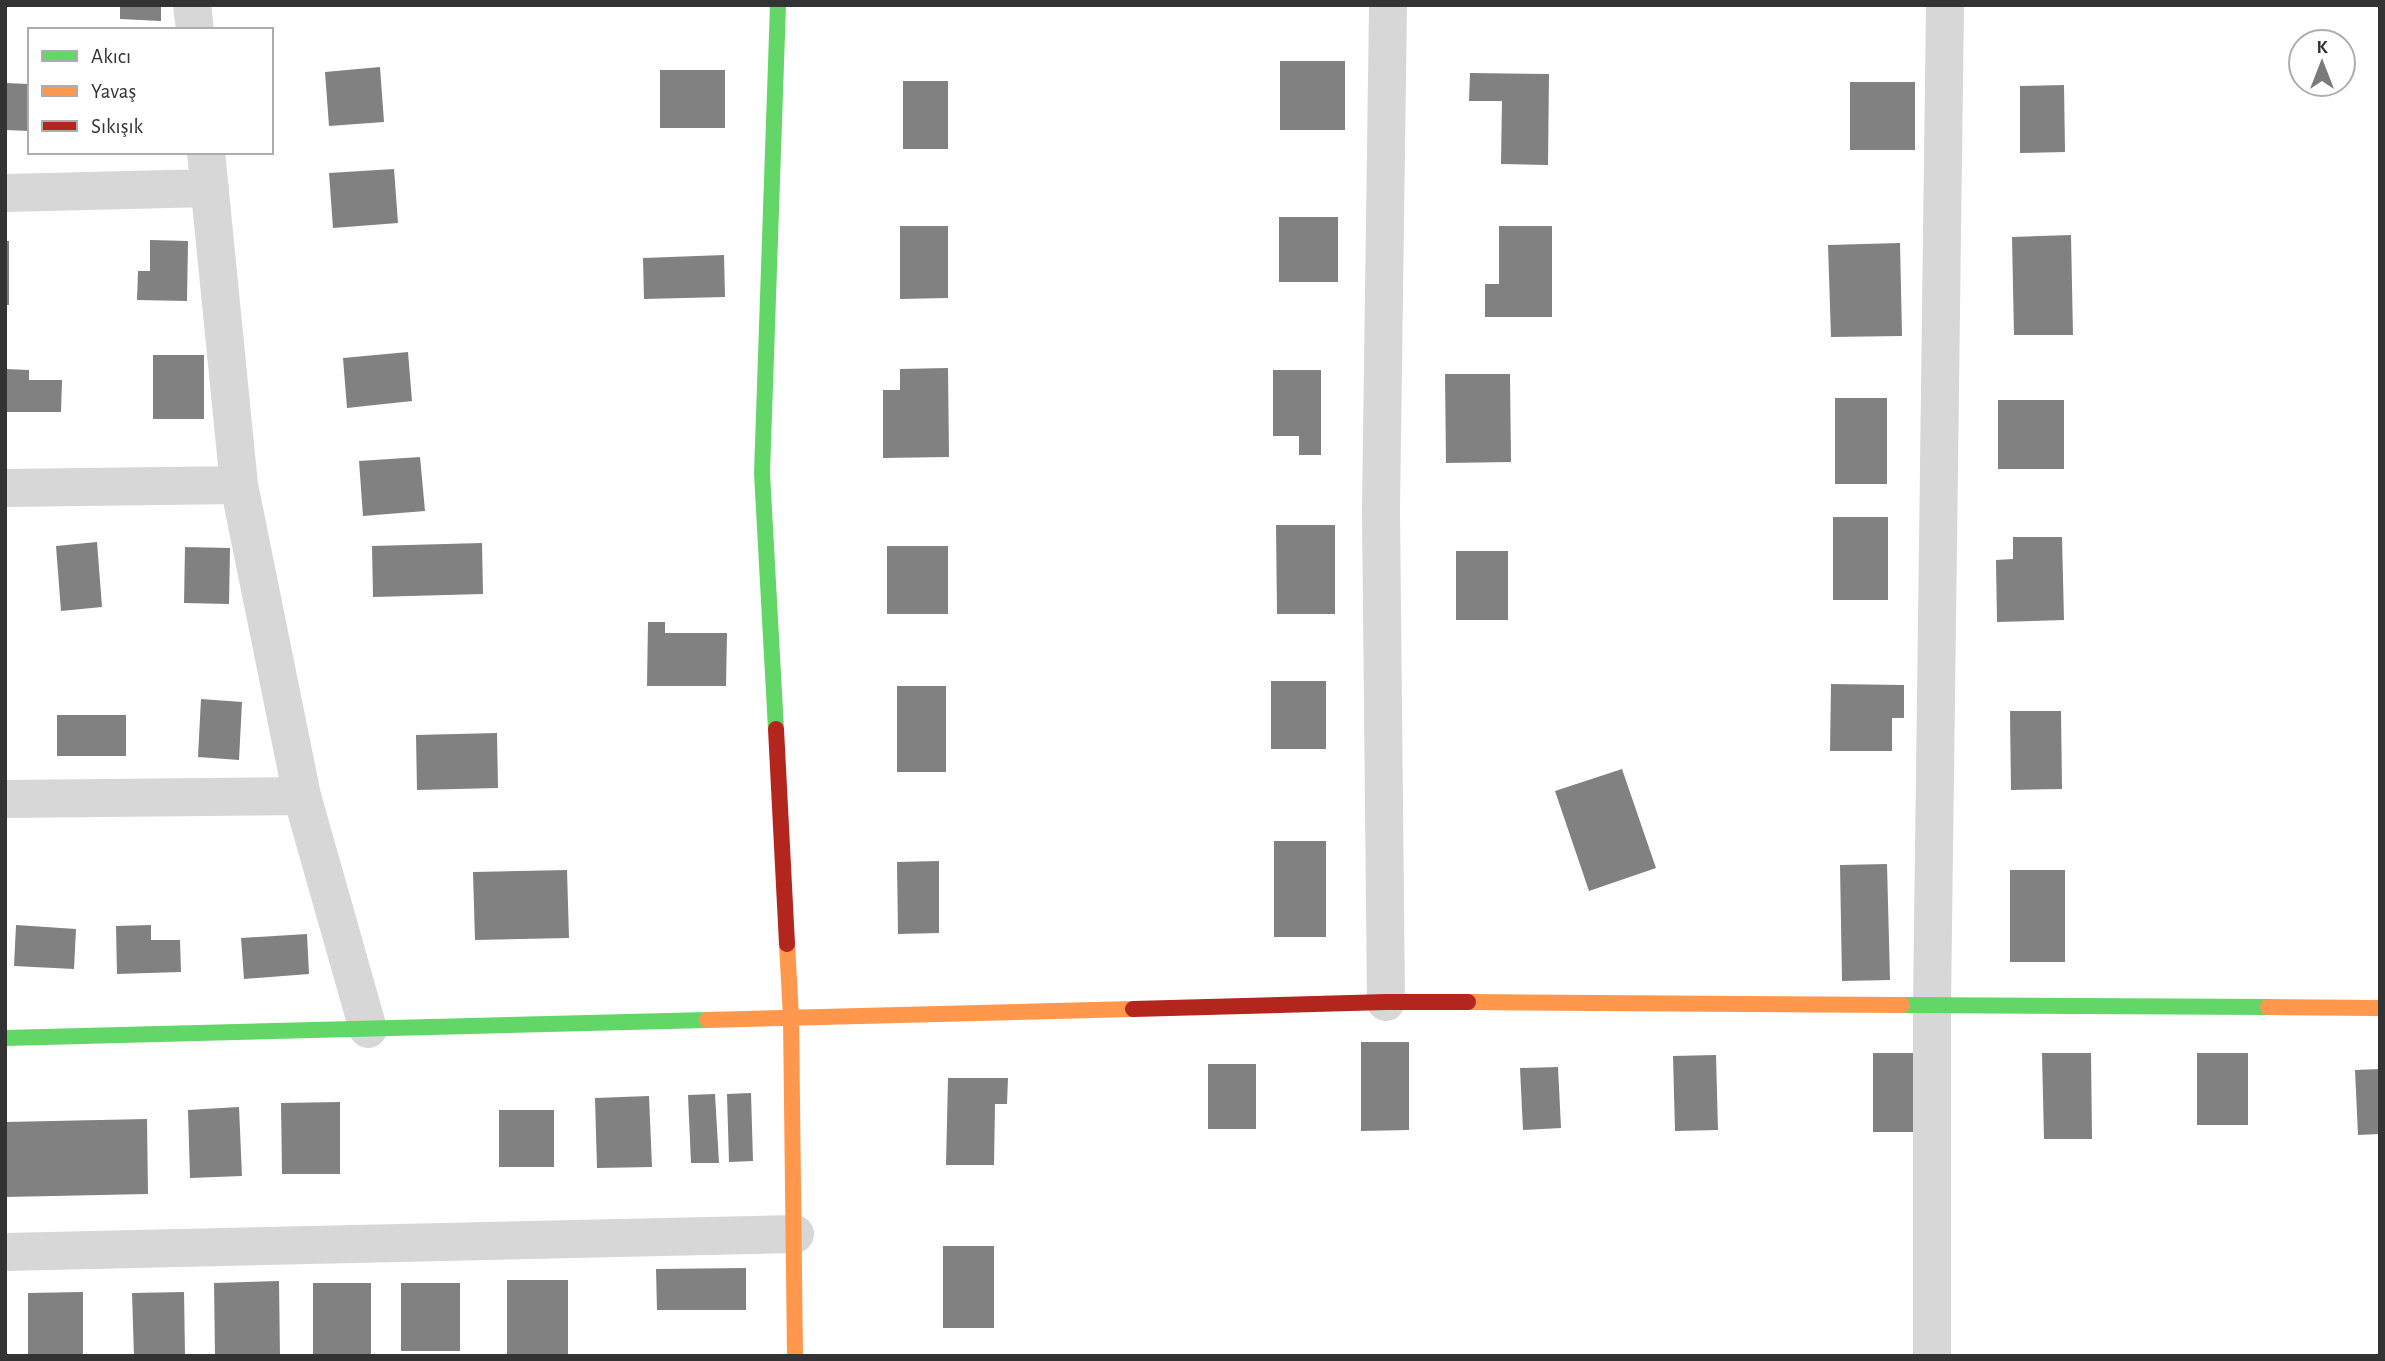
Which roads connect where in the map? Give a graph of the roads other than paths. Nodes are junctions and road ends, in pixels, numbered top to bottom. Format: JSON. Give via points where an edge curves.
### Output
{"nodes":[{"id":1,"x":192,"y":5,"type":"edge"},
{"id":2,"x":778,"y":5,"type":"edge"},
{"id":3,"x":1388,"y":5,"type":"edge"},
{"id":4,"x":1945,"y":5,"type":"edge"},
{"id":5,"x":195,"y":28,"type":"edge"},
{"id":6,"x":208,"y":170,"type":"edge"},
{"id":7,"x":5,"y":193,"type":"edge"},
{"id":8,"x":239,"y":485,"type":"junction"},
{"id":9,"x":5,"y":488,"type":"edge"},
{"id":10,"x":302,"y":796,"type":"junction"},
{"id":11,"x":5,"y":799,"type":"edge"},
{"id":12,"x":1386,"y":1002,"type":"junction"},
{"id":13,"x":1932,"y":1005,"type":"junction"},
{"id":14,"x":2380,"y":1008,"type":"edge"},
{"id":15,"x":791,"y":1017,"type":"junction"},
{"id":16,"x":368,"y":1030,"type":"junction"},
{"id":17,"x":5,"y":1038,"type":"edge"},
{"id":18,"x":795,"y":1234,"type":"junction"},
{"id":19,"x":5,"y":1252,"type":"edge"},
{"id":20,"x":795,"y":1356,"type":"edge"},
{"id":21,"x":1932,"y":1356,"type":"edge"}],
"edges":[{"from":1,"to":5,"type":"street"},
{"from":2,"to":15,"type":"street","via":[[762,472]]},
{"from":3,"to":12,"type":"street","via":[[1381,510]]},
{"from":4,"to":13,"type":"street"},
{"from":6,"to":7,"type":"street"},
{"from":6,"to":8,"type":"street"},
{"from":8,"to":9,"type":"street"},
{"from":8,"to":10,"type":"street"},
{"from":10,"to":11,"type":"street"},
{"from":10,"to":16,"type":"street"},
{"from":12,"to":13,"type":"street"},
{"from":12,"to":15,"type":"street"},
{"from":13,"to":14,"type":"street"},
{"from":13,"to":21,"type":"street"},
{"from":15,"to":16,"type":"street"},
{"from":15,"to":18,"type":"street"},
{"from":16,"to":17,"type":"street"},
{"from":18,"to":19,"type":"street"},
{"from":18,"to":20,"type":"street"}]}
